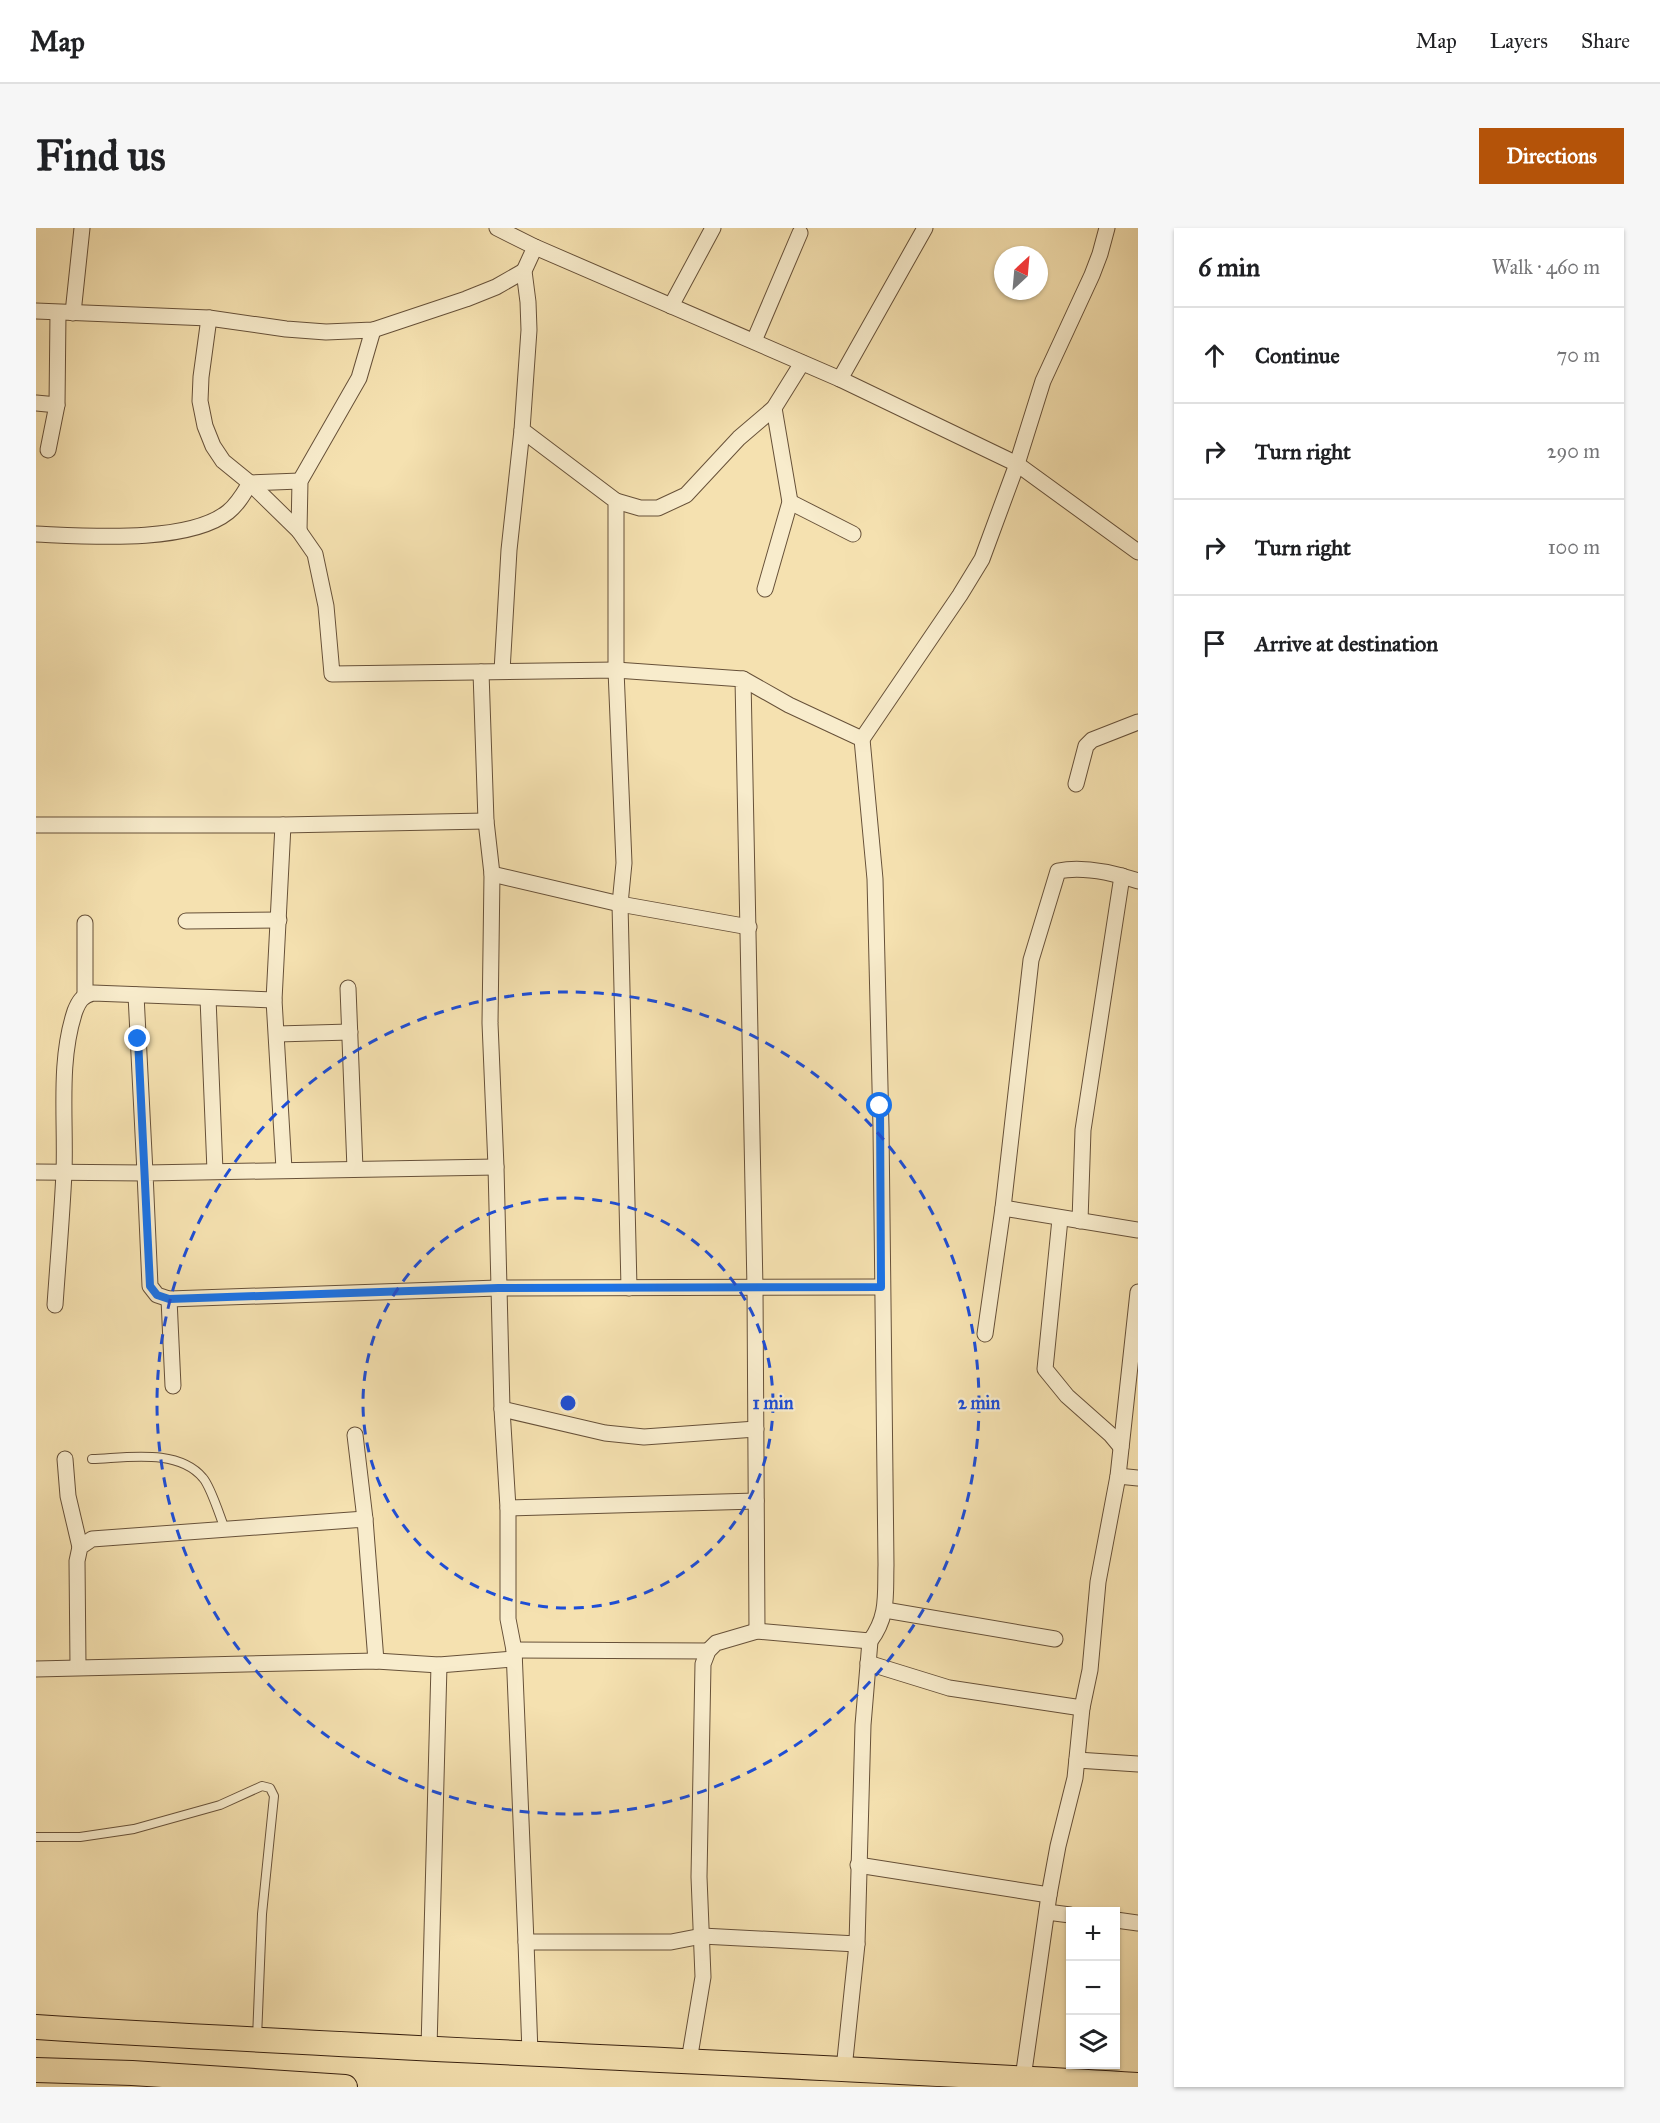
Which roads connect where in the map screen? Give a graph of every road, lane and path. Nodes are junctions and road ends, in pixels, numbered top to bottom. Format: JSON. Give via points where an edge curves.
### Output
{"nodes":[{"id":1,"x":82,"y":228,"type":"edge"},
{"id":2,"x":497,"y":228,"type":"edge"},
{"id":3,"x":713,"y":228,"type":"edge"},
{"id":4,"x":925,"y":228,"type":"edge"},
{"id":5,"x":1107,"y":228,"type":"edge"},
{"id":6,"x":800,"y":233,"type":"dead end"},
{"id":7,"x":535,"y":247,"type":"junction"},
{"id":8,"x":524,"y":271,"type":"junction"},
{"id":9,"x":671,"y":306,"type":"junction"},
{"id":10,"x":36,"y":311,"type":"edge"},
{"id":11,"x":66,"y":313,"type":"junction"},
{"id":12,"x":209,"y":318,"type":"junction"},
{"id":13,"x":373,"y":330,"type":"junction"},
{"id":14,"x":754,"y":341,"type":"junction"},
{"id":15,"x":802,"y":363,"type":"junction"},
{"id":16,"x":840,"y":380,"type":"junction"},
{"id":17,"x":36,"y":402,"type":"edge"},
{"id":18,"x":57,"y":405,"type":"junction"},
{"id":19,"x":774,"y":408,"type":"junction"},
{"id":20,"x":522,"y":430,"type":"junction"},
{"id":21,"x":48,"y":450,"type":"dead end"},
{"id":22,"x":1017,"y":464,"type":"junction"},
{"id":23,"x":300,"y":481,"type":"junction"},
{"id":24,"x":250,"y":483,"type":"junction"},
{"id":25,"x":616,"y":501,"type":"junction"},
{"id":26,"x":790,"y":502,"type":"junction"},
{"id":27,"x":299,"y":531,"type":"junction"},
{"id":28,"x":36,"y":534,"type":"edge"},
{"id":29,"x":853,"y":534,"type":"dead end"},
{"id":30,"x":1138,"y":552,"type":"edge"},
{"id":31,"x":765,"y":589,"type":"dead end"},
{"id":32,"x":616,"y":669,"type":"junction"},
{"id":33,"x":502,"y":671,"type":"junction"},
{"id":34,"x":482,"y":672,"type":"junction"},
{"id":35,"x":742,"y":679,"type":"junction"},
{"id":36,"x":1138,"y":722,"type":"edge"},
{"id":37,"x":862,"y":739,"type":"junction"},
{"id":38,"x":1076,"y":784,"type":"dead end"},
{"id":39,"x":486,"y":821,"type":"junction"},
{"id":40,"x":36,"y":825,"type":"edge"},
{"id":41,"x":283,"y":825,"type":"junction"},
{"id":42,"x":492,"y":874,"type":"junction"},
{"id":43,"x":1122,"y":876,"type":"junction"},
{"id":44,"x":1138,"y":881,"type":"edge"},
{"id":45,"x":620,"y":904,"type":"junction"},
{"id":46,"x":279,"y":920,"type":"junction"},
{"id":47,"x":186,"y":921,"type":"dead end"},
{"id":48,"x":85,"y":923,"type":"dead end"},
{"id":49,"x":748,"y":927,"type":"junction"},
{"id":50,"x":348,"y":988,"type":"dead end"},
{"id":51,"x":136,"y":994,"type":"junction"},
{"id":52,"x":85,"y":995,"type":"junction"},
{"id":53,"x":208,"y":998,"type":"junction"},
{"id":54,"x":274,"y":1000,"type":"junction"},
{"id":55,"x":350,"y":1032,"type":"junction"},
{"id":56,"x":277,"y":1034,"type":"junction"},
{"id":57,"x":496,"y":1167,"type":"junction"},
{"id":58,"x":284,"y":1169,"type":"junction"},
{"id":59,"x":355,"y":1169,"type":"junction"},
{"id":60,"x":215,"y":1171,"type":"junction"},
{"id":61,"x":36,"y":1172,"type":"edge"},
{"id":62,"x":64,"y":1172,"type":"junction"},
{"id":63,"x":145,"y":1173,"type":"junction"},
{"id":64,"x":1003,"y":1208,"type":"junction"},
{"id":65,"x":1060,"y":1219,"type":"junction"},
{"id":66,"x":1080,"y":1221,"type":"junction"},
{"id":67,"x":1138,"y":1230,"type":"edge"},
{"id":68,"x":881,"y":1287,"type":"junction"},
{"id":69,"x":498,"y":1288,"type":"junction"},
{"id":70,"x":629,"y":1288,"type":"junction"},
{"id":71,"x":755,"y":1289,"type":"junction"},
{"id":72,"x":1138,"y":1292,"type":"edge"},
{"id":73,"x":169,"y":1299,"type":"junction"},
{"id":74,"x":55,"y":1305,"type":"dead end"},
{"id":75,"x":985,"y":1334,"type":"dead end"},
{"id":76,"x":173,"y":1386,"type":"dead end"},
{"id":77,"x":502,"y":1409,"type":"junction"},
{"id":78,"x":756,"y":1429,"type":"junction"},
{"id":79,"x":355,"y":1435,"type":"dead end"},
{"id":80,"x":1121,"y":1447,"type":"junction"},
{"id":81,"x":65,"y":1459,"type":"dead end"},
{"id":82,"x":92,"y":1459,"type":"dead end"},
{"id":83,"x":1118,"y":1476,"type":"junction"},
{"id":84,"x":1138,"y":1478,"type":"edge"},
{"id":85,"x":756,"y":1502,"type":"junction"},
{"id":86,"x":507,"y":1508,"type":"junction"},
{"id":87,"x":365,"y":1519,"type":"junction"},
{"id":88,"x":225,"y":1529,"type":"junction"},
{"id":89,"x":80,"y":1547,"type":"junction"},
{"id":90,"x":885,"y":1611,"type":"junction"},
{"id":91,"x":757,"y":1631,"type":"junction"},
{"id":92,"x":1054,"y":1639,"type":"dead end"},
{"id":93,"x":870,"y":1641,"type":"junction"},
{"id":94,"x":708,"y":1651,"type":"junction"},
{"id":95,"x":514,"y":1655,"type":"junction"},
{"id":96,"x":376,"y":1661,"type":"junction"},
{"id":97,"x":868,"y":1663,"type":"junction"},
{"id":98,"x":439,"y":1665,"type":"junction"},
{"id":99,"x":78,"y":1666,"type":"junction"},
{"id":100,"x":36,"y":1669,"type":"edge"},
{"id":101,"x":1082,"y":1708,"type":"junction"},
{"id":102,"x":1077,"y":1760,"type":"junction"},
{"id":103,"x":1138,"y":1764,"type":"edge"},
{"id":104,"x":36,"y":1837,"type":"edge"},
{"id":105,"x":858,"y":1865,"type":"junction"},
{"id":106,"x":1048,"y":1895,"type":"junction"},
{"id":107,"x":1047,"y":1912,"type":"junction"},
{"id":108,"x":1066,"y":1914,"type":"edge"},
{"id":109,"x":1120,"y":1921,"type":"edge"},
{"id":110,"x":1138,"y":1923,"type":"edge"},
{"id":111,"x":702,"y":1936,"type":"junction"},
{"id":112,"x":526,"y":1941,"type":"junction"},
{"id":113,"x":857,"y":1944,"type":"junction"},
{"id":114,"x":36,"y":2027,"type":"edge"},
{"id":115,"x":257,"y":2041,"type":"junction"},
{"id":116,"x":429,"y":2048,"type":"junction"},
{"id":117,"x":530,"y":2053,"type":"junction"},
{"id":118,"x":689,"y":2061,"type":"junction"},
{"id":119,"x":844,"y":2069,"type":"junction"},
{"id":120,"x":36,"y":2070,"type":"edge"},
{"id":121,"x":1023,"y":2078,"type":"junction"},
{"id":122,"x":96,"y":2079,"type":"edge"},
{"id":123,"x":1138,"y":2085,"type":"edge"},
{"id":124,"x":345,"y":2087,"type":"edge"}],
"edges":[{"from":1,"to":11,"type":"street"},
{"from":2,"to":7,"type":"street"},
{"from":3,"to":9,"type":"street"},
{"from":4,"to":16,"type":"street"},
{"from":5,"to":22,"type":"street","via":[[1092,275],[1043,381]]},
{"from":6,"to":14,"type":"street"},
{"from":7,"to":8,"type":"street"},
{"from":7,"to":9,"type":"street"},
{"from":8,"to":13,"type":"street","via":[[466,299]]},
{"from":8,"to":20,"type":"street","via":[[529,330]]},
{"from":9,"to":14,"type":"street"},
{"from":10,"to":11,"type":"street"},
{"from":11,"to":12,"type":"street"},
{"from":11,"to":18,"type":"street"},
{"from":12,"to":13,"type":"street","via":[[326,332]]},
{"from":12,"to":24,"type":"street","via":[[200,385],[205,426],[223,461]]},
{"from":13,"to":23,"type":"street","via":[[359,378]]},
{"from":14,"to":15,"type":"street"},
{"from":15,"to":16,"type":"street"},
{"from":15,"to":19,"type":"street"},
{"from":16,"to":22,"type":"street"},
{"from":17,"to":18,"type":"street"},
{"from":18,"to":21,"type":"street"},
{"from":19,"to":25,"type":"street","via":[[686,495],[658,508]]},
{"from":19,"to":26,"type":"street"},
{"from":20,"to":25,"type":"street"},
{"from":20,"to":33,"type":"street","via":[[509,550]]},
{"from":22,"to":30,"type":"street"},
{"from":22,"to":37,"type":"street","via":[[982,559]]},
{"from":23,"to":24,"type":"street"},
{"from":23,"to":27,"type":"street"},
{"from":24,"to":27,"type":"street"},
{"from":24,"to":28,"type":"street","via":[[228,512],[192,528],[97,537]]},
{"from":25,"to":32,"type":"street"},
{"from":26,"to":29,"type":"street"},
{"from":26,"to":31,"type":"street"},
{"from":27,"to":34,"type":"street","via":[[315,554],[326,606],[332,675]]},
{"from":32,"to":33,"type":"street"},
{"from":32,"to":35,"type":"street"},
{"from":32,"to":45,"type":"street","via":[[624,863]]},
{"from":33,"to":34,"type":"street"},
{"from":34,"to":39,"type":"street"},
{"from":35,"to":37,"type":"street"},
{"from":35,"to":49,"type":"street"},
{"from":36,"to":38,"type":"street","via":[[1086,746]]},
{"from":37,"to":68,"type":"street","via":[[874,879]]},
{"from":39,"to":41,"type":"street"},
{"from":39,"to":42,"type":"street"},
{"from":40,"to":41,"type":"street"},
{"from":41,"to":46,"type":"street"},
{"from":42,"to":45,"type":"street"},
{"from":42,"to":57,"type":"street","via":[[490,1023]]},
{"from":43,"to":44,"type":"street"},
{"from":43,"to":64,"type":"street","via":[[1072,868],[1058,872],[1030,960]]},
{"from":43,"to":66,"type":"street","via":[[1083,1130]]},
{"from":45,"to":49,"type":"street"},
{"from":45,"to":70,"type":"street"},
{"from":46,"to":47,"type":"street"},
{"from":46,"to":54,"type":"street"},
{"from":48,"to":52,"type":"street"},
{"from":49,"to":71,"type":"street"},
{"from":50,"to":55,"type":"street"},
{"from":51,"to":52,"type":"street"},
{"from":51,"to":53,"type":"street"},
{"from":51,"to":63,"type":"street"},
{"from":52,"to":62,"type":"street","via":[[75,1012],[68,1044]]},
{"from":53,"to":54,"type":"street"},
{"from":53,"to":60,"type":"street"},
{"from":54,"to":56,"type":"street"},
{"from":55,"to":56,"type":"street"},
{"from":55,"to":59,"type":"street"},
{"from":56,"to":58,"type":"street"},
{"from":57,"to":59,"type":"street"},
{"from":57,"to":69,"type":"street"},
{"from":58,"to":59,"type":"street"},
{"from":58,"to":60,"type":"street"},
{"from":60,"to":63,"type":"street"},
{"from":61,"to":62,"type":"street"},
{"from":62,"to":63,"type":"street"},
{"from":62,"to":74,"type":"street"},
{"from":63,"to":73,"type":"street","via":[[150,1286],[157,1295]]},
{"from":64,"to":65,"type":"street"},
{"from":64,"to":75,"type":"street"},
{"from":65,"to":66,"type":"street"},
{"from":65,"to":80,"type":"street","via":[[1045,1370]]},
{"from":66,"to":67,"type":"street"},
{"from":68,"to":71,"type":"street"},
{"from":68,"to":90,"type":"street"},
{"from":69,"to":70,"type":"street"},
{"from":69,"to":73,"type":"street"},
{"from":69,"to":77,"type":"street"},
{"from":70,"to":71,"type":"street"},
{"from":71,"to":78,"type":"street"},
{"from":72,"to":80,"type":"street"},
{"from":73,"to":76,"type":"street"},
{"from":77,"to":78,"type":"street","via":[[605,1433],[644,1437]]},
{"from":77,"to":86,"type":"street"},
{"from":78,"to":85,"type":"street"},
{"from":79,"to":87,"type":"street"},
{"from":80,"to":83,"type":"street"},
{"from":81,"to":89,"type":"street","via":[[68,1496]]},
{"from":82,"to":88,"type":"lane","via":[[159,1458],[188,1464],[205,1479]]},
{"from":83,"to":84,"type":"street"},
{"from":83,"to":101,"type":"street","via":[[1098,1582],[1090,1670]]},
{"from":85,"to":86,"type":"street"},
{"from":85,"to":91,"type":"street"},
{"from":86,"to":95,"type":"street","via":[[508,1619]]},
{"from":87,"to":88,"type":"street"},
{"from":87,"to":96,"type":"street"},
{"from":88,"to":89,"type":"street","via":[[92,1539]]},
{"from":89,"to":99,"type":"street","via":[[76,1561]]},
{"from":90,"to":92,"type":"street"},
{"from":90,"to":93,"type":"street","via":[[880,1628]]},
{"from":91,"to":93,"type":"street"},
{"from":91,"to":94,"type":"street","via":[[716,1643]]},
{"from":93,"to":97,"type":"street"},
{"from":94,"to":95,"type":"street"},
{"from":94,"to":111,"type":"street","via":[[703,1664],[699,1877]]},
{"from":95,"to":98,"type":"street"},
{"from":95,"to":112,"type":"street"},
{"from":96,"to":98,"type":"street"},
{"from":96,"to":99,"type":"street"},
{"from":97,"to":101,"type":"street","via":[[948,1688]]},
{"from":97,"to":105,"type":"street"},
{"from":98,"to":116,"type":"street"},
{"from":99,"to":100,"type":"street"},
{"from":101,"to":102,"type":"street"},
{"from":102,"to":103,"type":"street"},
{"from":102,"to":106,"type":"street"},
{"from":104,"to":115,"type":"lane","via":[[80,1837],[134,1829],[220,1805],[262,1786],[270,1788],[274,1796],[262,1914]]},
{"from":105,"to":106,"type":"street"},
{"from":105,"to":113,"type":"street"},
{"from":106,"to":107,"type":"street"},
{"from":107,"to":108,"type":"street"},
{"from":107,"to":121,"type":"street"},
{"from":109,"to":110,"type":"street"},
{"from":111,"to":112,"type":"street","via":[[671,1942]]},
{"from":111,"to":113,"type":"street"},
{"from":111,"to":118,"type":"street","via":[[703,1977]]},
{"from":112,"to":117,"type":"street"},
{"from":113,"to":119,"type":"street"},
{"from":114,"to":115,"type":"main road"},
{"from":115,"to":116,"type":"main road"},
{"from":116,"to":117,"type":"main road"},
{"from":117,"to":118,"type":"main road"},
{"from":118,"to":119,"type":"main road"},
{"from":119,"to":121,"type":"main road"},
{"from":120,"to":122,"type":"main road"},
{"from":121,"to":123,"type":"main road"},
{"from":122,"to":124,"type":"main road"}]}
